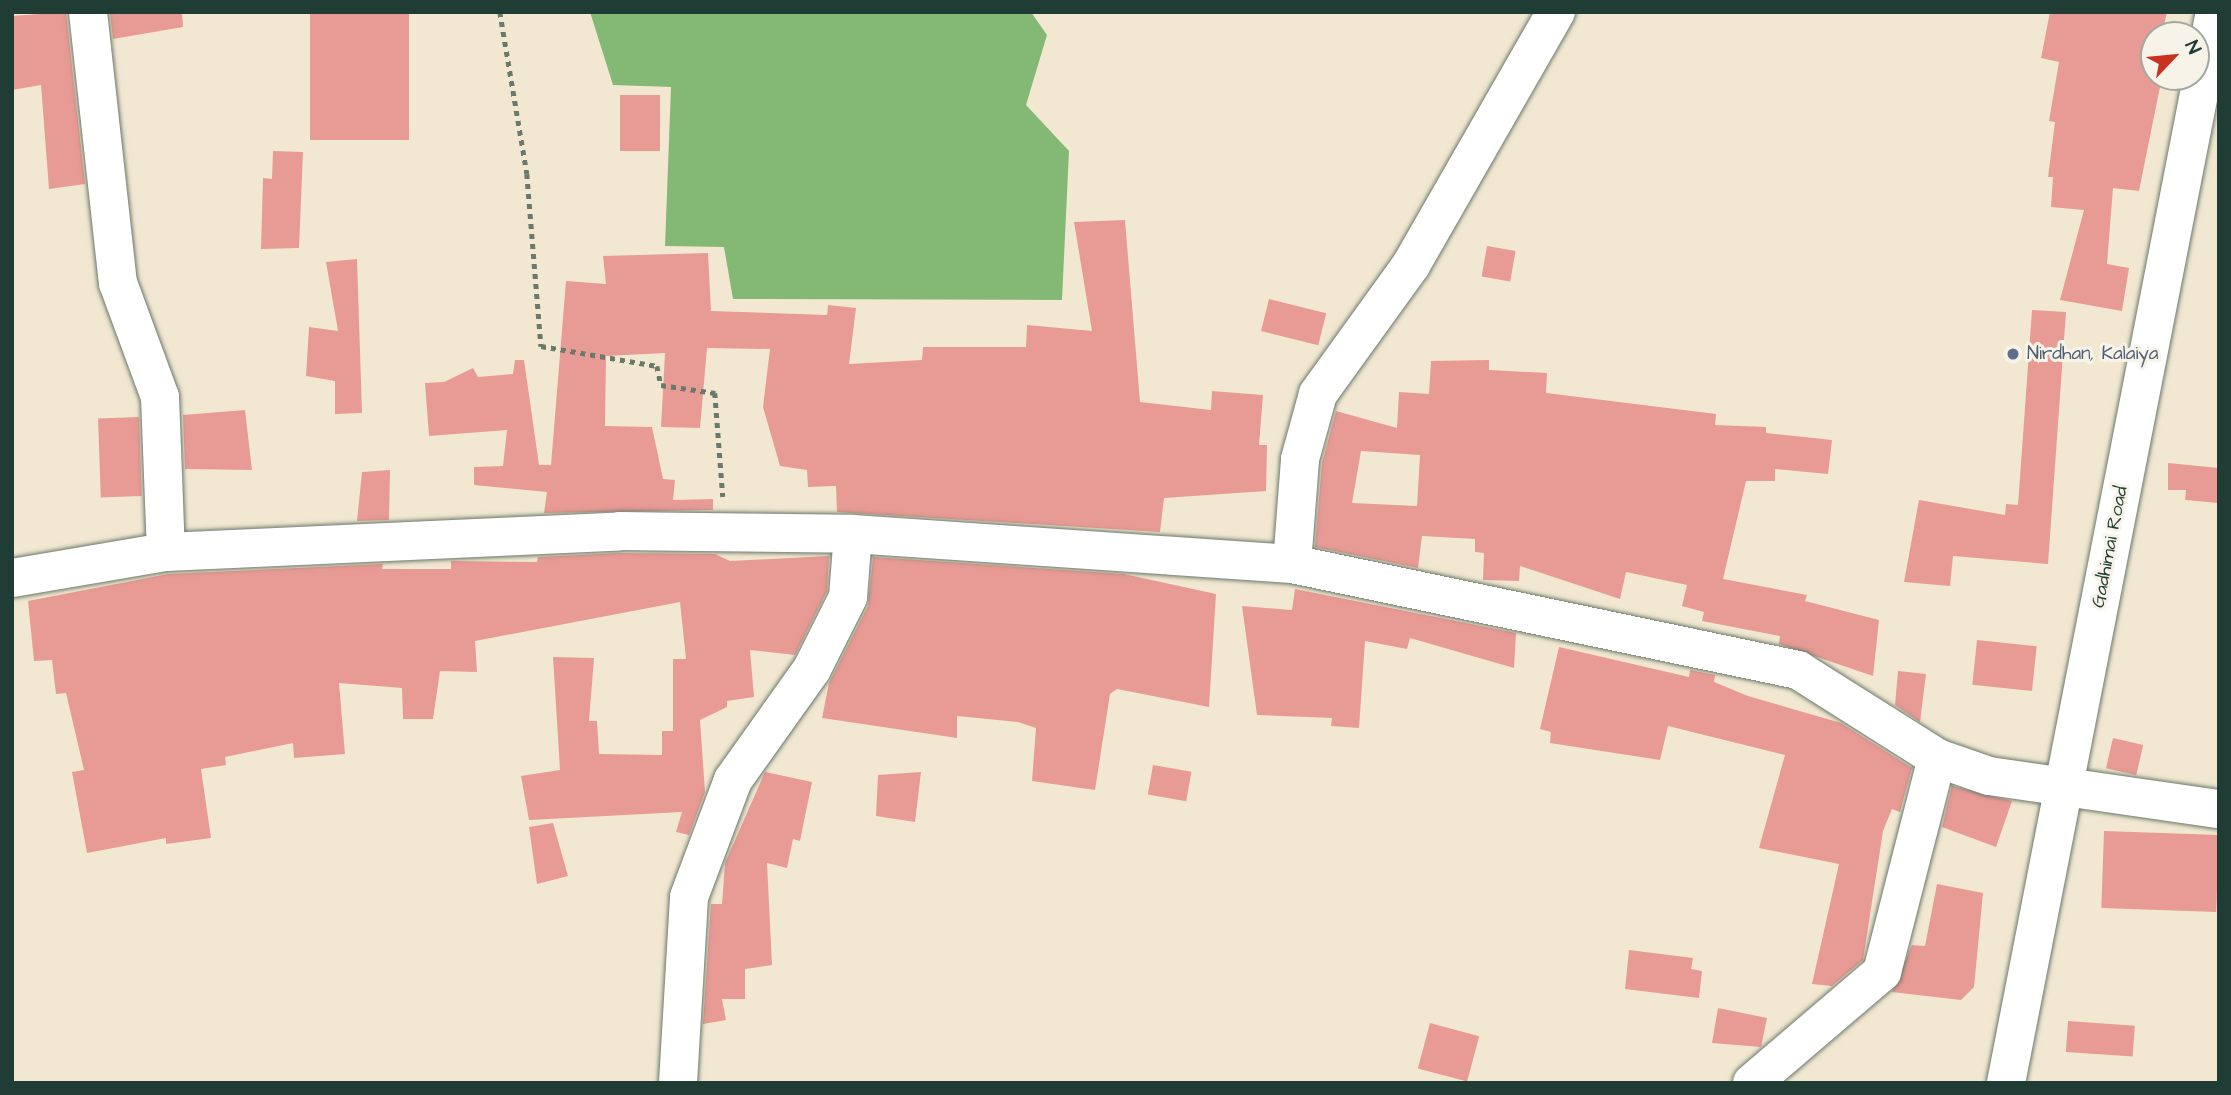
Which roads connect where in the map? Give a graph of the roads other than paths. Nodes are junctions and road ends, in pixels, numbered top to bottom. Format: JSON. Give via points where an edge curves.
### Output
{"nodes":[{"id":1,"x":88,"y":12,"type":"edge"},
{"id":2,"x":1556,"y":12,"type":"edge"},
{"id":3,"x":2214,"y":30,"type":"edge"},
{"id":4,"x":853,"y":534,"type":"junction"},
{"id":5,"x":166,"y":552,"type":"junction"},
{"id":6,"x":1292,"y":564,"type":"junction"},
{"id":7,"x":12,"y":578,"type":"edge"},
{"id":8,"x":1937,"y":758,"type":"junction"},
{"id":9,"x":2062,"y":790,"type":"junction"},
{"id":10,"x":2219,"y":809,"type":"edge"},
{"id":11,"x":678,"y":1083,"type":"edge"},
{"id":12,"x":1752,"y":1083,"type":"edge"},
{"id":13,"x":2006,"y":1083,"type":"edge"}],
"edges":[{"from":1,"to":5,"type":"street","via":[[118,282],[160,397]]},
{"from":2,"to":6,"type":"street","via":[[1411,265],[1318,394],[1300,459]]},
{"from":3,"to":9,"type":"street","name":"Gadhimai Road"},
{"from":4,"to":5,"type":"street","via":[[620,531]]},
{"from":4,"to":6,"type":"street"},
{"from":4,"to":11,"type":"street","via":[[848,597],[811,669],[733,780],[689,897]]},
{"from":5,"to":7,"type":"street"},
{"from":6,"to":8,"type":"street","via":[[1798,670]]},
{"from":8,"to":9,"type":"street","via":[[1989,776]]},
{"from":8,"to":12,"type":"street","via":[[1882,972]]},
{"from":9,"to":10,"type":"street"},
{"from":9,"to":13,"type":"street","name":"Gadhimai Road"}]}
